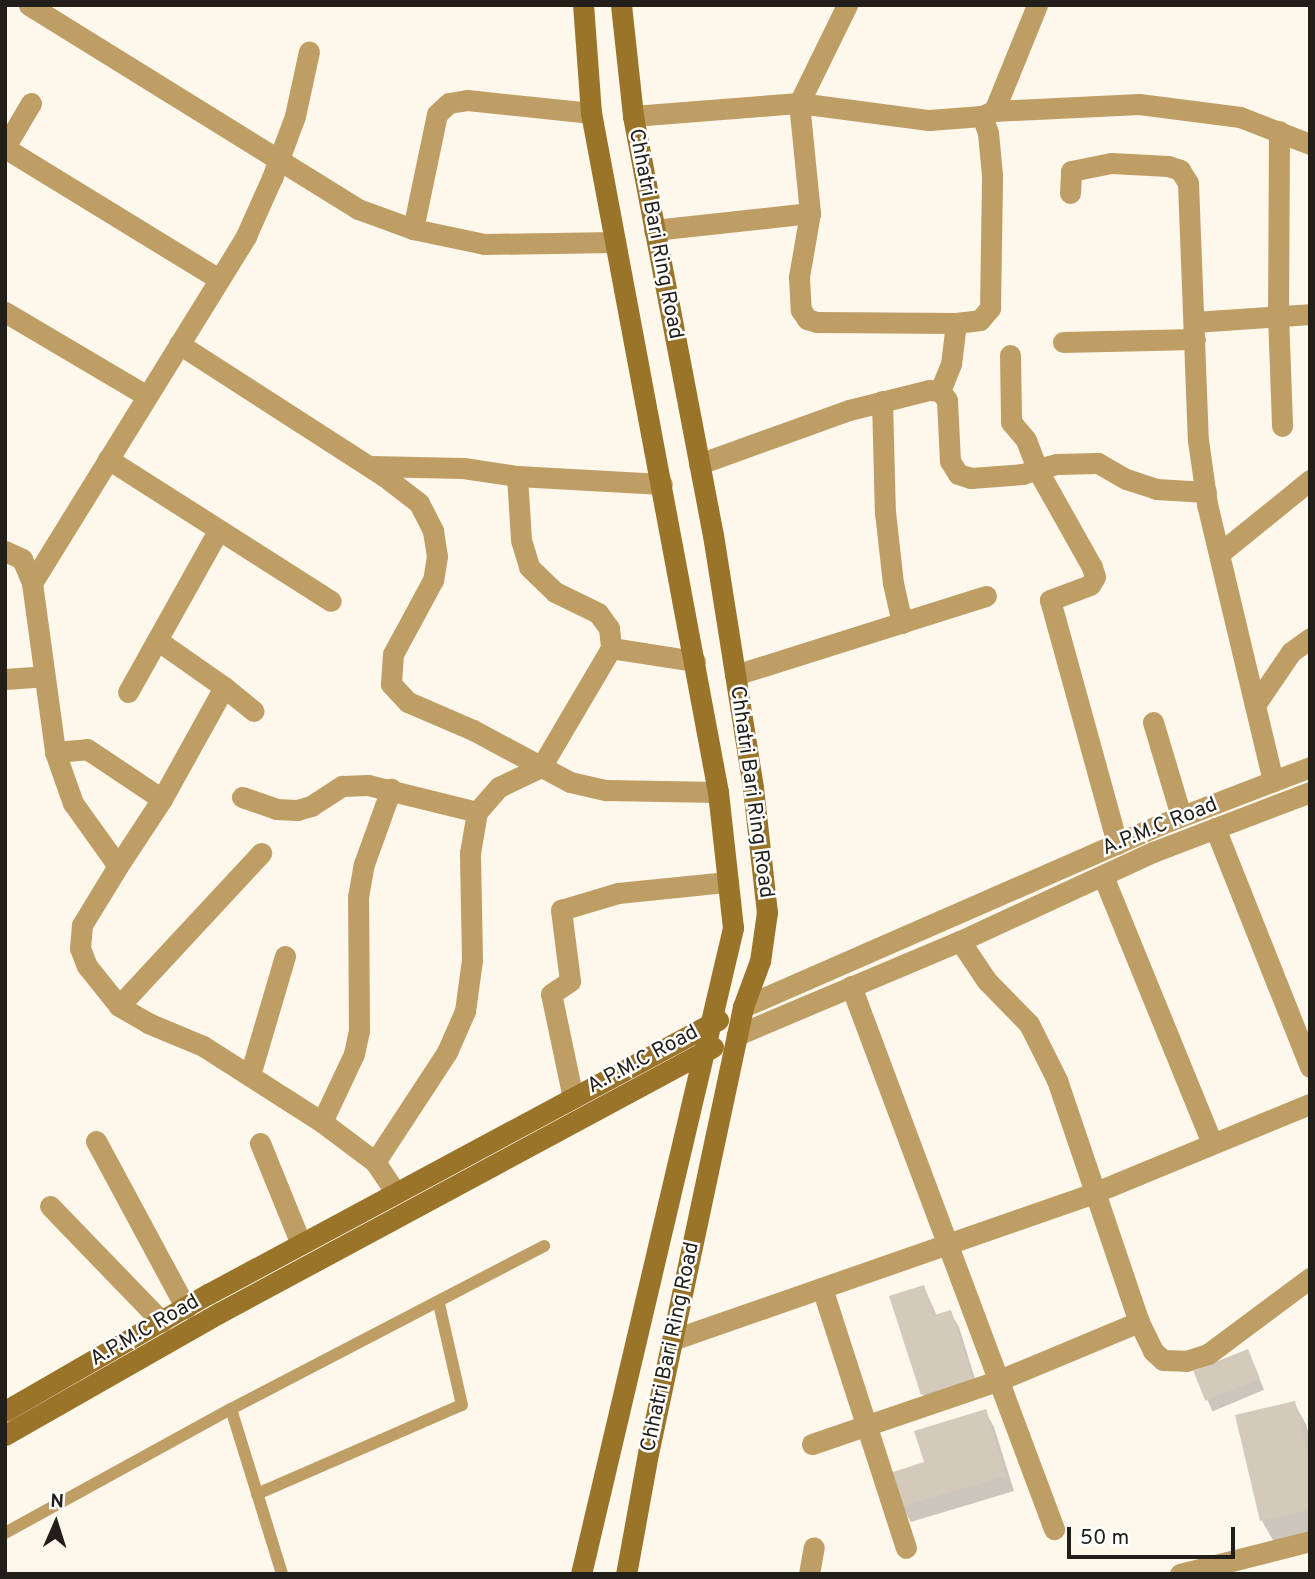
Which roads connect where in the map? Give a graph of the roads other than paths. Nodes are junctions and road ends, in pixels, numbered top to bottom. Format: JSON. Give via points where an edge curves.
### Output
{"nodes":[{"id":1,"x":29,"y":5,"type":"edge"},
{"id":2,"x":583,"y":5,"type":"edge"},
{"id":3,"x":621,"y":5,"type":"edge"},
{"id":4,"x":847,"y":5,"type":"edge"},
{"id":5,"x":1037,"y":5,"type":"edge"},
{"id":6,"x":309,"y":51,"type":"dead end"},
{"id":7,"x":31,"y":103,"type":"dead end"},
{"id":8,"x":799,"y":103,"type":"junction"},
{"id":9,"x":592,"y":113,"type":"junction"},
{"id":10,"x":988,"y":114,"type":"junction"},
{"id":11,"x":632,"y":116,"type":"junction"},
{"id":12,"x":1279,"y":131,"type":"junction"},
{"id":13,"x":1310,"y":144,"type":"edge"},
{"id":14,"x":5,"y":147,"type":"edge"},
{"id":15,"x":277,"y":160,"type":"junction"},
{"id":16,"x":1070,"y":193,"type":"dead end"},
{"id":17,"x":810,"y":213,"type":"junction"},
{"id":18,"x":413,"y":229,"type":"junction"},
{"id":19,"x":654,"y":230,"type":"junction"},
{"id":20,"x":615,"y":242,"type":"junction"},
{"id":21,"x":219,"y":279,"type":"junction"},
{"id":22,"x":5,"y":312,"type":"edge"},
{"id":23,"x":1310,"y":314,"type":"edge"},
{"id":24,"x":1278,"y":315,"type":"junction"},
{"id":25,"x":956,"y":323,"type":"junction"},
{"id":26,"x":1194,"y":331,"type":"junction"},
{"id":27,"x":1063,"y":342,"type":"dead end"},
{"id":28,"x":179,"y":344,"type":"junction"},
{"id":29,"x":1010,"y":355,"type":"dead end"},
{"id":30,"x":940,"y":391,"type":"junction"},
{"id":31,"x":147,"y":396,"type":"junction"},
{"id":32,"x":882,"y":401,"type":"junction"},
{"id":33,"x":1282,"y":426,"type":"dead end"},
{"id":34,"x":108,"y":459,"type":"junction"},
{"id":35,"x":699,"y":464,"type":"junction"},
{"id":36,"x":370,"y":467,"type":"junction"},
{"id":37,"x":1037,"y":469,"type":"junction"},
{"id":38,"x":517,"y":476,"type":"junction"},
{"id":39,"x":1310,"y":480,"type":"edge"},
{"id":40,"x":662,"y":484,"type":"junction"},
{"id":41,"x":1206,"y":492,"type":"junction"},
{"id":42,"x":218,"y":531,"type":"junction"},
{"id":43,"x":6,"y":552,"type":"edge"},
{"id":44,"x":1220,"y":554,"type":"junction"},
{"id":45,"x":32,"y":583,"type":"junction"},
{"id":46,"x":986,"y":596,"type":"dead end"},
{"id":47,"x":331,"y":601,"type":"dead end"},
{"id":48,"x":902,"y":623,"type":"junction"},
{"id":49,"x":1310,"y":638,"type":"edge"},
{"id":50,"x":157,"y":640,"type":"junction"},
{"id":51,"x":611,"y":648,"type":"junction"},
{"id":52,"x":695,"y":661,"type":"junction"},
{"id":53,"x":735,"y":675,"type":"junction"},
{"id":54,"x":44,"y":676,"type":"junction"},
{"id":55,"x":5,"y":679,"type":"edge"},
{"id":56,"x":224,"y":687,"type":"junction"},
{"id":57,"x":128,"y":692,"type":"dead end"},
{"id":58,"x":1255,"y":705,"type":"junction"},
{"id":59,"x":254,"y":711,"type":"dead end"},
{"id":60,"x":1153,"y":722,"type":"dead end"},
{"id":61,"x":55,"y":752,"type":"junction"},
{"id":62,"x":541,"y":767,"type":"junction"},
{"id":63,"x":1310,"y":767,"type":"edge"},
{"id":64,"x":1273,"y":781,"type":"junction"},
{"id":65,"x":391,"y":789,"type":"junction"},
{"id":66,"x":718,"y":792,"type":"junction"},
{"id":67,"x":1310,"y":792,"type":"edge"},
{"id":68,"x":242,"y":797,"type":"dead end"},
{"id":69,"x":162,"y":799,"type":"junction"},
{"id":70,"x":477,"y":812,"type":"junction"},
{"id":71,"x":1181,"y":816,"type":"junction"},
{"id":72,"x":1215,"y":828,"type":"junction"},
{"id":73,"x":1117,"y":844,"type":"junction"},
{"id":74,"x":261,"y":853,"type":"dead end"},
{"id":75,"x":118,"y":866,"type":"junction"},
{"id":76,"x":1103,"y":876,"type":"junction"},
{"id":77,"x":727,"y":882,"type":"junction"},
{"id":78,"x":960,"y":941,"type":"junction"},
{"id":79,"x":285,"y":956,"type":"dead end"},
{"id":80,"x":851,"y":986,"type":"junction"},
{"id":81,"x":119,"y":1006,"type":"junction"},
{"id":82,"x":743,"y":1007,"type":"junction"},
{"id":83,"x":711,"y":1024,"type":"junction"},
{"id":84,"x":737,"y":1035,"type":"junction"},
{"id":85,"x":706,"y":1051,"type":"junction"},
{"id":86,"x":1310,"y":1067,"type":"edge"},
{"id":87,"x":250,"y":1075,"type":"junction"},
{"id":88,"x":573,"y":1098,"type":"junction"},
{"id":89,"x":1310,"y":1104,"type":"edge"},
{"id":90,"x":322,"y":1122,"type":"junction"},
{"id":91,"x":96,"y":1141,"type":"dead end"},
{"id":92,"x":260,"y":1143,"type":"dead end"},
{"id":93,"x":1212,"y":1143,"type":"junction"},
{"id":94,"x":375,"y":1162,"type":"junction"},
{"id":95,"x":1096,"y":1192,"type":"junction"},
{"id":96,"x":396,"y":1193,"type":"junction"},
{"id":97,"x":50,"y":1206,"type":"dead end"},
{"id":98,"x":301,"y":1244,"type":"junction"},
{"id":99,"x":946,"y":1245,"type":"junction"},
{"id":100,"x":544,"y":1246,"type":"dead end"},
{"id":101,"x":1310,"y":1278,"type":"edge"},
{"id":102,"x":822,"y":1288,"type":"junction"},
{"id":103,"x":439,"y":1304,"type":"junction"},
{"id":104,"x":186,"y":1308,"type":"junction"},
{"id":105,"x":162,"y":1322,"type":"junction"},
{"id":106,"x":1139,"y":1322,"type":"junction"},
{"id":107,"x":672,"y":1340,"type":"junction"},
{"id":108,"x":997,"y":1381,"type":"junction"},
{"id":109,"x":231,"y":1409,"type":"junction"},
{"id":110,"x":5,"y":1411,"type":"edge"},
{"id":111,"x":867,"y":1427,"type":"junction"},
{"id":112,"x":5,"y":1435,"type":"edge"},
{"id":113,"x":812,"y":1444,"type":"dead end"},
{"id":114,"x":257,"y":1494,"type":"junction"},
{"id":115,"x":1054,"y":1529,"type":"dead end"},
{"id":116,"x":5,"y":1533,"type":"edge"},
{"id":117,"x":1310,"y":1541,"type":"edge"},
{"id":118,"x":814,"y":1547,"type":"dead end"},
{"id":119,"x":906,"y":1549,"type":"dead end"},
{"id":120,"x":282,"y":1574,"type":"edge"},
{"id":121,"x":581,"y":1574,"type":"edge"},
{"id":122,"x":626,"y":1574,"type":"edge"},
{"id":123,"x":809,"y":1574,"type":"edge"},
{"id":124,"x":1180,"y":1574,"type":"edge"}],
"edges":[{"from":1,"to":15,"type":"street"},
{"from":2,"to":9,"type":"main road"},
{"from":3,"to":11,"type":"main road","name":"Chhatri Bari Ring Road"},
{"from":4,"to":8,"type":"street"},
{"from":5,"to":10,"type":"street"},
{"from":6,"to":15,"type":"street","via":[[295,116]]},
{"from":7,"to":14,"type":"street"},
{"from":8,"to":10,"type":"street","via":[[929,120]]},
{"from":8,"to":11,"type":"street"},
{"from":8,"to":17,"type":"street"},
{"from":9,"to":18,"type":"street","via":[[467,100],[449,103],[437,114]]},
{"from":9,"to":20,"type":"main road"},
{"from":10,"to":12,"type":"street","via":[[1139,104],[1240,117]]},
{"from":10,"to":25,"type":"street","via":[[990,309],[980,320]]},
{"from":11,"to":19,"type":"main road","name":"Chhatri Bari Ring Road"},
{"from":12,"to":13,"type":"street"},
{"from":12,"to":24,"type":"street"},
{"from":14,"to":21,"type":"street"},
{"from":15,"to":18,"type":"street","via":[[358,209]]},
{"from":15,"to":21,"type":"street","via":[[258,212]]},
{"from":16,"to":26,"type":"street","via":[[1071,170],[1111,163],[1180,170],[1188,183]]},
{"from":17,"to":19,"type":"street"},
{"from":17,"to":25,"type":"street","via":[[799,277],[801,310],[807,319]]},
{"from":18,"to":20,"type":"street","via":[[485,244]]},
{"from":19,"to":35,"type":"main road","name":"Chhatri Bari Ring Road"},
{"from":20,"to":40,"type":"main road"},
{"from":21,"to":28,"type":"street"},
{"from":22,"to":31,"type":"street"},
{"from":23,"to":24,"type":"street"},
{"from":24,"to":26,"type":"street"},
{"from":24,"to":33,"type":"street"},
{"from":25,"to":30,"type":"street","via":[[951,364]]},
{"from":26,"to":27,"type":"street"},
{"from":26,"to":41,"type":"street","via":[[1198,440]]},
{"from":28,"to":31,"type":"street"},
{"from":28,"to":36,"type":"street"},
{"from":29,"to":37,"type":"street","via":[[1011,422],[1026,440]]},
{"from":30,"to":32,"type":"street"},
{"from":30,"to":37,"type":"street","via":[[947,400],[950,461],[958,474],[971,478]]},
{"from":31,"to":34,"type":"street"},
{"from":32,"to":35,"type":"street"},
{"from":32,"to":48,"type":"street","via":[[885,512]]},
{"from":34,"to":42,"type":"street"},
{"from":34,"to":45,"type":"street"},
{"from":35,"to":53,"type":"main road","name":"Chhatri Bari Ring Road"},
{"from":36,"to":38,"type":"street","via":[[463,468]]},
{"from":36,"to":62,"type":"street","via":[[419,503],[433,531],[436,556],[433,580],[393,654],[391,684],[408,702],[474,730]]},
{"from":37,"to":41,"type":"street","via":[[1082,461],[1098,463],[1156,489]]},
{"from":37,"to":73,"type":"street","via":[[1095,578],[1090,585],[1050,600]]},
{"from":38,"to":40,"type":"street"},
{"from":38,"to":51,"type":"street","via":[[521,540],[529,567],[555,592],[598,613],[609,628]]},
{"from":39,"to":44,"type":"street"},
{"from":40,"to":52,"type":"main road"},
{"from":41,"to":44,"type":"street"},
{"from":42,"to":47,"type":"street"},
{"from":42,"to":50,"type":"street"},
{"from":43,"to":45,"type":"street","via":[[22,559]]},
{"from":44,"to":58,"type":"street"},
{"from":45,"to":54,"type":"street"},
{"from":46,"to":48,"type":"street"},
{"from":48,"to":53,"type":"street"},
{"from":49,"to":58,"type":"street","via":[[1291,652]]},
{"from":50,"to":56,"type":"street"},
{"from":50,"to":57,"type":"street"},
{"from":51,"to":52,"type":"street"},
{"from":51,"to":62,"type":"street"},
{"from":52,"to":66,"type":"main road"},
{"from":53,"to":82,"type":"main road","name":"Chhatri Bari Ring Road","via":[[767,912],[760,961]]},
{"from":54,"to":55,"type":"street"},
{"from":54,"to":61,"type":"street"},
{"from":56,"to":59,"type":"street"},
{"from":56,"to":69,"type":"street"},
{"from":58,"to":64,"type":"street"},
{"from":60,"to":71,"type":"street"},
{"from":61,"to":69,"type":"street","via":[[87,749]]},
{"from":61,"to":75,"type":"street","via":[[72,803]]},
{"from":62,"to":66,"type":"street","via":[[570,782],[607,790]]},
{"from":62,"to":70,"type":"street","via":[[499,787]]},
{"from":63,"to":64,"type":"street","name":"A.P.M.C Road"},
{"from":64,"to":71,"type":"street","name":"A.P.M.C Road"},
{"from":65,"to":68,"type":"street","via":[[342,786],[297,810],[276,809]]},
{"from":65,"to":70,"type":"street"},
{"from":65,"to":90,"type":"street","via":[[364,864],[358,897],[359,1031],[354,1054]]},
{"from":66,"to":77,"type":"main road"},
{"from":67,"to":72,"type":"street","name":"A.P.M.C Road"},
{"from":69,"to":75,"type":"street"},
{"from":70,"to":94,"type":"street","via":[[470,853],[472,960],[465,1011],[447,1052]]},
{"from":71,"to":73,"type":"street","name":"A.P.M.C Road"},
{"from":72,"to":76,"type":"street","name":"A.P.M.C Road"},
{"from":72,"to":86,"type":"street"},
{"from":73,"to":82,"type":"street","name":"A.P.M.C Road"},
{"from":74,"to":81,"type":"street"},
{"from":75,"to":81,"type":"street","via":[[82,925],[80,948],[87,966]]},
{"from":76,"to":78,"type":"street","name":"A.P.M.C Road"},
{"from":76,"to":93,"type":"street"},
{"from":77,"to":83,"type":"main road","via":[[733,928]]},
{"from":77,"to":88,"type":"street","via":[[618,893],[561,910],[570,981],[551,994]]},
{"from":78,"to":80,"type":"street","name":"A.P.M.C Road"},
{"from":78,"to":95,"type":"street","via":[[987,981],[1029,1024],[1057,1080]]},
{"from":79,"to":87,"type":"street"},
{"from":80,"to":84,"type":"street","name":"A.P.M.C Road"},
{"from":80,"to":99,"type":"street"},
{"from":81,"to":87,"type":"street","via":[[203,1046]]},
{"from":82,"to":83,"type":"main road","name":"A.P.M.C Road"},
{"from":82,"to":84,"type":"main road","name":"Chhatri Bari Ring Road"},
{"from":83,"to":85,"type":"main road"},
{"from":83,"to":88,"type":"main road","name":"A.P.M.C Road"},
{"from":84,"to":85,"type":"main road","name":"A.P.M.C Road"},
{"from":84,"to":107,"type":"main road","name":"Chhatri Bari Ring Road"},
{"from":85,"to":112,"type":"main road","name":"A.P.M.C Road","via":[[219,1313]]},
{"from":85,"to":121,"type":"main road"},
{"from":87,"to":90,"type":"street"},
{"from":88,"to":96,"type":"main road","name":"A.P.M.C Road"},
{"from":89,"to":93,"type":"street"},
{"from":90,"to":94,"type":"street"},
{"from":91,"to":104,"type":"street"},
{"from":92,"to":98,"type":"street"},
{"from":93,"to":95,"type":"street"},
{"from":94,"to":96,"type":"street"},
{"from":95,"to":99,"type":"street"},
{"from":95,"to":106,"type":"street"},
{"from":96,"to":98,"type":"main road","name":"A.P.M.C Road"},
{"from":97,"to":105,"type":"street"},
{"from":98,"to":104,"type":"main road","name":"A.P.M.C Road"},
{"from":99,"to":102,"type":"street"},
{"from":99,"to":108,"type":"street"},
{"from":100,"to":103,"type":"lane"},
{"from":101,"to":106,"type":"street","via":[[1208,1354],[1186,1362],[1163,1360],[1153,1351]]},
{"from":102,"to":107,"type":"street"},
{"from":102,"to":111,"type":"street"},
{"from":103,"to":109,"type":"lane"},
{"from":103,"to":114,"type":"lane","via":[[462,1405]]},
{"from":104,"to":105,"type":"main road","name":"A.P.M.C Road"},
{"from":105,"to":110,"type":"main road","name":"A.P.M.C Road"},
{"from":106,"to":108,"type":"street"},
{"from":107,"to":122,"type":"main road","name":"Chhatri Bari Ring Road"},
{"from":108,"to":111,"type":"street"},
{"from":108,"to":115,"type":"street"},
{"from":109,"to":114,"type":"lane"},
{"from":109,"to":116,"type":"lane"},
{"from":111,"to":113,"type":"street"},
{"from":111,"to":119,"type":"street"},
{"from":114,"to":120,"type":"lane"},
{"from":117,"to":124,"type":"street"},
{"from":118,"to":123,"type":"street"}]}
